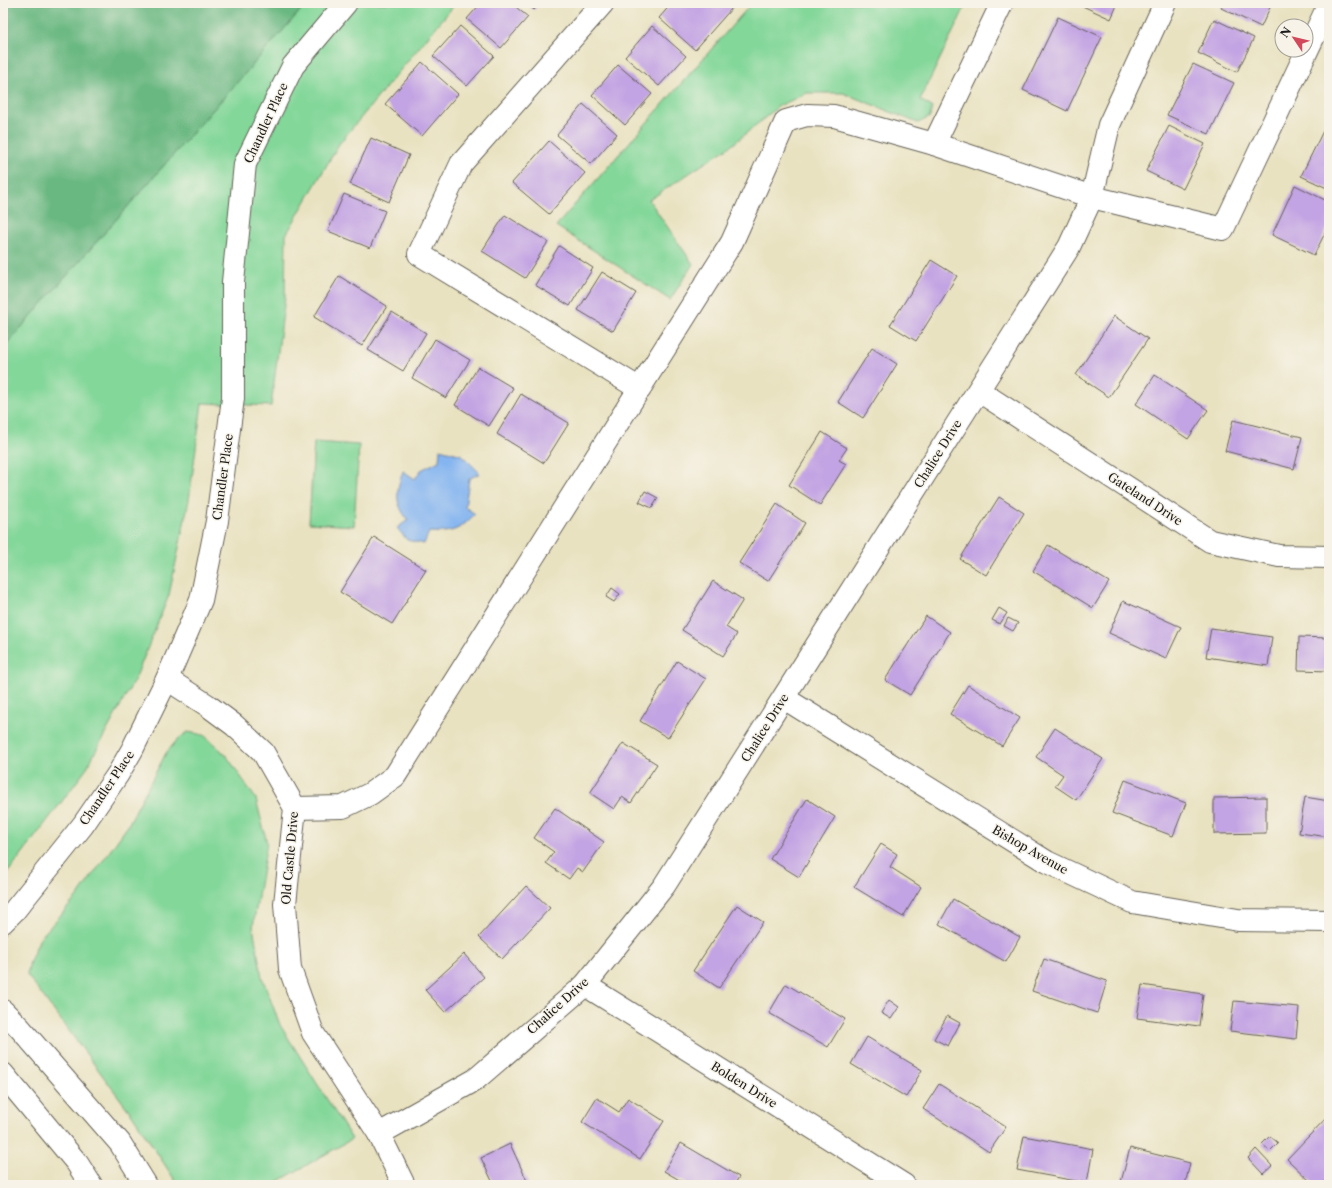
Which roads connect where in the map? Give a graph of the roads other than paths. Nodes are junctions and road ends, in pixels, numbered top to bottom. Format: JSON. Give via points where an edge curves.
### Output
{"nodes":[{"id":1,"x":346,"y":3,"type":"edge"},
{"id":2,"x":603,"y":3,"type":"edge"},
{"id":3,"x":1002,"y":3,"type":"edge"},
{"id":4,"x":1165,"y":3,"type":"edge"},
{"id":5,"x":1329,"y":4,"type":"edge"},
{"id":6,"x":934,"y":144,"type":"junction"},
{"id":7,"x":1092,"y":197,"type":"junction"},
{"id":8,"x":640,"y":389,"type":"junction"},
{"id":9,"x":979,"y":391,"type":"junction"},
{"id":10,"x":1329,"y":557,"type":"edge"},
{"id":11,"x":167,"y":679,"type":"junction"},
{"id":12,"x":784,"y":698,"type":"junction"},
{"id":13,"x":295,"y":808,"type":"junction"},
{"id":14,"x":1329,"y":921,"type":"edge"},
{"id":15,"x":3,"y":922,"type":"edge"},
{"id":16,"x":585,"y":985,"type":"junction"},
{"id":17,"x":3,"y":1011,"type":"edge"},
{"id":18,"x":3,"y":1074,"type":"edge"},
{"id":19,"x":379,"y":1134,"type":"junction"},
{"id":20,"x":91,"y":1185,"type":"edge"},
{"id":21,"x":146,"y":1185,"type":"edge"},
{"id":22,"x":404,"y":1185,"type":"edge"},
{"id":23,"x":904,"y":1185,"type":"edge"}],
"edges":[{"from":1,"to":11,"type":"main road","name":"Chandler Place","via":[[293,66],[245,164],[234,282],[233,398],[217,521],[201,600]]},
{"from":2,"to":8,"type":"main road","via":[[461,164],[419,254]]},
{"from":3,"to":6,"type":"main road"},
{"from":4,"to":7,"type":"main road","name":"Chalice Drive","via":[[1109,125]]},
{"from":5,"to":7,"type":"main road","via":[[1223,229]]},
{"from":6,"to":7,"type":"main road"},
{"from":6,"to":8,"type":"main road","via":[[834,116],[807,115],[786,121],[732,242]]},
{"from":7,"to":9,"type":"main road","name":"Chalice Drive","via":[[1069,247]]},
{"from":8,"to":13,"type":"main road","via":[[395,776],[370,794],[343,807]]},
{"from":9,"to":10,"type":"main road","name":"Gateland Drive","via":[[1210,541],[1279,556]]},
{"from":9,"to":12,"type":"main road","name":"Chalice Drive"},
{"from":11,"to":13,"type":"main road","name":"Old Castle Drive","via":[[229,721],[263,752]]},
{"from":11,"to":15,"type":"main road","name":"Chandler Place","via":[[118,774],[83,825]]},
{"from":12,"to":14,"type":"main road","name":"Bishop Avenue","via":[[1047,862],[1132,902],[1238,920]]},
{"from":12,"to":16,"type":"main road","name":"Chalice Drive","via":[[664,886]]},
{"from":13,"to":19,"type":"main road","name":"Old Castle Drive","via":[[285,904],[290,969],[313,1033]]},
{"from":16,"to":19,"type":"main road","name":"Chalice Drive","via":[[475,1080]]},
{"from":16,"to":23,"type":"main road","name":"Bolden Drive"},
{"from":17,"to":21,"type":"main road","via":[[120,1143]]},
{"from":18,"to":20,"type":"main road","via":[[77,1163]]},
{"from":19,"to":22,"type":"main road","name":"Old Castle Drive"}]}
